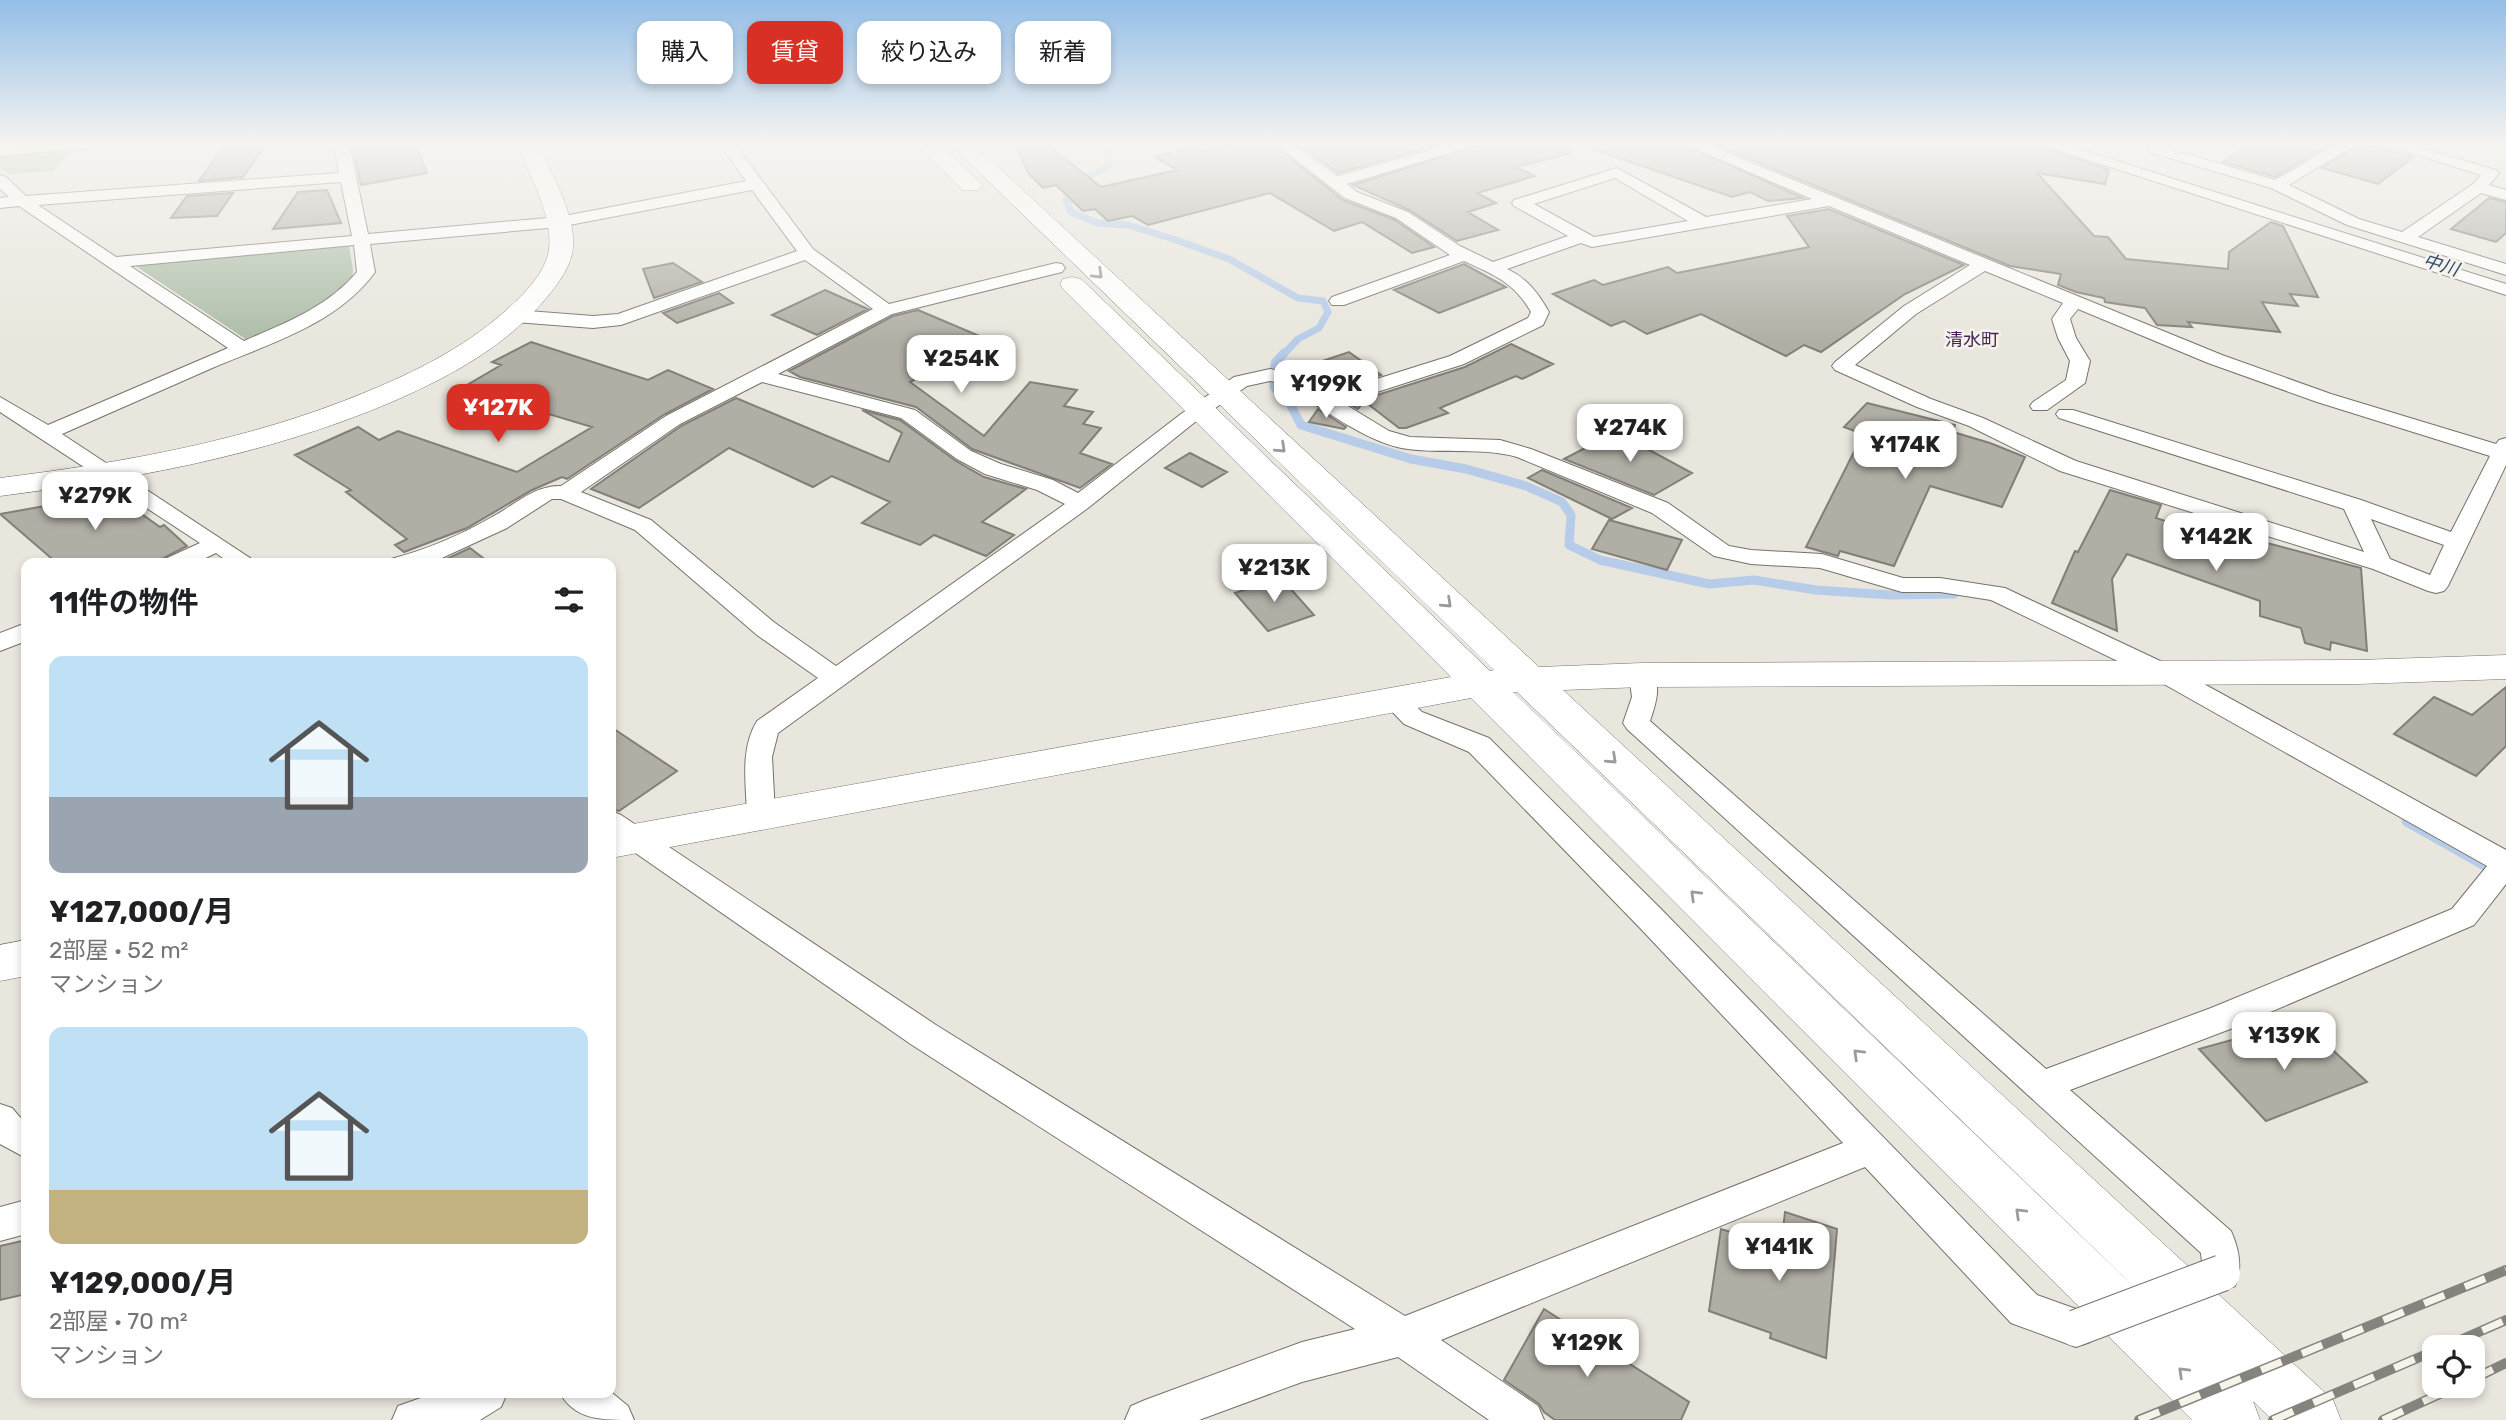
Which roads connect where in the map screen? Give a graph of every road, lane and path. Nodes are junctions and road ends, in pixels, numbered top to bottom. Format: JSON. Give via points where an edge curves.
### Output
{"nodes":[{"id":1,"x":34,"y":209,"type":"edge"},
{"id":2,"x":354,"y":209,"type":"edge"},
{"id":3,"x":554,"y":209,"type":"edge"},
{"id":4,"x":625,"y":209,"type":"edge"},
{"id":5,"x":775,"y":209,"type":"edge"},
{"id":6,"x":994,"y":209,"type":"edge"},
{"id":7,"x":1023,"y":209,"type":"edge"},
{"id":8,"x":1387,"y":209,"type":"edge"},
{"id":9,"x":1531,"y":209,"type":"edge"},
{"id":10,"x":1680,"y":209,"type":"edge"},
{"id":11,"x":1783,"y":209,"type":"edge"},
{"id":12,"x":1851,"y":209,"type":"edge"},
{"id":13,"x":2250,"y":209,"type":"edge"},
{"id":14,"x":2327,"y":209,"type":"edge"},
{"id":15,"x":2447,"y":209,"type":"edge"},
{"id":16,"x":559,"y":222,"type":"junction"},
{"id":17,"x":1704,"y":223,"type":"junction"},
{"id":18,"x":1581,"y":237,"type":"junction"},
{"id":19,"x":2405,"y":238,"type":"junction"},
{"id":20,"x":362,"y":240,"type":"junction"},
{"id":21,"x":807,"y":253,"type":"junction"},
{"id":22,"x":1465,"y":255,"type":"junction"},
{"id":23,"x":113,"y":262,"type":"junction"},
{"id":24,"x":1984,"y":264,"type":"junction"},
{"id":25,"x":1056,"y":268,"type":"junction"},
{"id":26,"x":1492,"y":268,"type":"junction"},
{"id":27,"x":2506,"y":270,"type":"edge"},
{"id":28,"x":2506,"y":290,"type":"edge"},
{"id":29,"x":1338,"y":301,"type":"dead end"},
{"id":30,"x":2076,"y":302,"type":"junction"},
{"id":31,"x":886,"y":310,"type":"junction"},
{"id":32,"x":515,"y":316,"type":"junction"},
{"id":33,"x":243,"y":349,"type":"junction"},
{"id":34,"x":760,"y":375,"type":"junction"},
{"id":35,"x":1329,"y":401,"type":"junction"},
{"id":36,"x":1212,"y":402,"type":"junction"},
{"id":37,"x":0,"y":403,"type":"edge"},
{"id":38,"x":2039,"y":406,"type":"dead end"},
{"id":39,"x":2066,"y":414,"type":"dead end"},
{"id":40,"x":47,"y":433,"type":"junction"},
{"id":41,"x":2504,"y":450,"type":"edge"},
{"id":42,"x":111,"y":473,"type":"junction"},
{"id":43,"x":0,"y":488,"type":"edge"},
{"id":44,"x":565,"y":493,"type":"junction"},
{"id":45,"x":1080,"y":503,"type":"junction"},
{"id":46,"x":2353,"y":505,"type":"junction"},
{"id":47,"x":2457,"y":542,"type":"junction"},
{"id":48,"x":217,"y":544,"type":"junction"},
{"id":49,"x":186,"y":558,"type":"edge"},
{"id":50,"x":239,"y":558,"type":"edge"},
{"id":51,"x":423,"y":558,"type":"edge"},
{"id":52,"x":2381,"y":564,"type":"junction"},
{"id":53,"x":21,"y":633,"type":"edge"},
{"id":54,"x":0,"y":643,"type":"edge"},
{"id":55,"x":2506,"y":667,"type":"edge"},
{"id":56,"x":2164,"y":673,"type":"junction"},
{"id":57,"x":1642,"y":675,"type":"junction"},
{"id":58,"x":837,"y":679,"type":"junction"},
{"id":59,"x":1527,"y":679,"type":"junction"},
{"id":60,"x":1480,"y":684,"type":"junction"},
{"id":61,"x":1394,"y":700,"type":"junction"},
{"id":62,"x":761,"y":814,"type":"junction"},
{"id":63,"x":619,"y":834,"type":"edge"},
{"id":64,"x":2506,"y":863,"type":"edge"},
{"id":65,"x":21,"y":959,"type":"edge"},
{"id":66,"x":0,"y":963,"type":"edge"},
{"id":67,"x":2042,"y":1085,"type":"junction"},
{"id":68,"x":0,"y":1119,"type":"edge"},
{"id":69,"x":21,"y":1140,"type":"edge"},
{"id":70,"x":1869,"y":1149,"type":"junction"},
{"id":71,"x":21,"y":1218,"type":"edge"},
{"id":72,"x":0,"y":1224,"type":"edge"},
{"id":73,"x":1402,"y":1337,"type":"junction"},
{"id":74,"x":481,"y":1398,"type":"edge"},
{"id":75,"x":586,"y":1398,"type":"edge"},
{"id":76,"x":412,"y":1420,"type":"edge"},
{"id":77,"x":614,"y":1420,"type":"edge"},
{"id":78,"x":1145,"y":1420,"type":"edge"},
{"id":79,"x":1524,"y":1420,"type":"edge"},
{"id":80,"x":2232,"y":1420,"type":"edge"},
{"id":81,"x":2314,"y":1420,"type":"edge"}],
"edges":[{"from":1,"to":23,"type":"street"},
{"from":2,"to":20,"type":"street"},
{"from":3,"to":16,"type":"street"},
{"from":4,"to":16,"type":"street"},
{"from":5,"to":21,"type":"street"},
{"from":6,"to":25,"type":"street"},
{"from":7,"to":36,"type":"street","one_way":true},
{"from":8,"to":22,"type":"street"},
{"from":9,"to":18,"type":"street"},
{"from":10,"to":17,"type":"street"},
{"from":11,"to":17,"type":"street"},
{"from":12,"to":24,"type":"street"},
{"from":13,"to":28,"type":"street"},
{"from":14,"to":19,"type":"street"},
{"from":15,"to":19,"type":"street"},
{"from":16,"to":20,"type":"street"},
{"from":16,"to":32,"type":"street","via":[[561,250],[534,299]]},
{"from":17,"to":18,"type":"street","via":[[1592,243]]},
{"from":18,"to":26,"type":"street"},
{"from":19,"to":27,"type":"street"},
{"from":20,"to":23,"type":"street"},
{"from":20,"to":33,"type":"street","via":[[366,272],[349,292],[309,320]]},
{"from":21,"to":31,"type":"street"},
{"from":21,"to":32,"type":"street","via":[[621,319],[593,322]]},
{"from":22,"to":26,"type":"street"},
{"from":22,"to":29,"type":"street"},
{"from":23,"to":33,"type":"street"},
{"from":24,"to":30,"type":"street"},
{"from":24,"to":52,"type":"street","via":[[1910,307],[1842,366],[2068,466]]},
{"from":25,"to":31,"type":"street"},
{"from":25,"to":36,"type":"street"},
{"from":26,"to":35,"type":"street","via":[[1513,278],[1530,295],[1540,312],[1536,321],[1457,360]]},
{"from":30,"to":38,"type":"street","via":[[2061,319],[2080,361],[2075,383]]},
{"from":30,"to":41,"type":"street","via":[[2263,376]]},
{"from":31,"to":34,"type":"street"},
{"from":32,"to":42,"type":"street","via":[[420,379],[363,404],[253,443]]},
{"from":33,"to":40,"type":"street"},
{"from":34,"to":44,"type":"street","via":[[673,420]]},
{"from":34,"to":45,"type":"street","via":[[908,414],[964,455]]},
{"from":35,"to":36,"type":"street","via":[[1290,379],[1270,375],[1241,381]]},
{"from":35,"to":56,"type":"street","via":[[1381,435],[1408,443],[1500,446],[1524,453],[1660,508],[1721,551],[1822,561],[1902,585],[1997,593]]},
{"from":36,"to":45,"type":"street"},
{"from":36,"to":59,"type":"street","one_way":true},
{"from":36,"to":60,"type":"street"},
{"from":37,"to":40,"type":"street"},
{"from":39,"to":46,"type":"street"},
{"from":40,"to":42,"type":"street"},
{"from":41,"to":47,"type":"street"},
{"from":42,"to":43,"type":"street"},
{"from":42,"to":48,"type":"street"},
{"from":44,"to":51,"type":"street","via":[[548,492],[499,523]]},
{"from":44,"to":58,"type":"street","via":[[643,525],[766,629]]},
{"from":45,"to":58,"type":"street"},
{"from":46,"to":47,"type":"street"},
{"from":46,"to":52,"type":"street"},
{"from":47,"to":52,"type":"street","via":[[2436,586]]},
{"from":48,"to":49,"type":"street"},
{"from":48,"to":50,"type":"street"},
{"from":53,"to":54,"type":"street"},
{"from":55,"to":56,"type":"street"},
{"from":56,"to":57,"type":"street"},
{"from":56,"to":64,"type":"street"},
{"from":57,"to":59,"type":"street"},
{"from":57,"to":67,"type":"street","via":[[1644,697],[1636,723]]},
{"from":58,"to":62,"type":"street","via":[[766,728],[758,757]]},
{"from":59,"to":60,"type":"street"},
{"from":59,"to":81,"type":"street","one_way":true},
{"from":60,"to":61,"type":"street"},
{"from":80,"to":60,"type":"street","one_way":true},
{"from":61,"to":62,"type":"street"},
{"from":61,"to":70,"type":"street","via":[[1413,718],[1479,745]]},
{"from":62,"to":63,"type":"street"},
{"from":63,"to":73,"type":"street","via":[[924,1035]]},
{"from":64,"to":67,"type":"street","via":[[2463,917],[2222,1018]]},
{"from":65,"to":66,"type":"street"},
{"from":67,"to":70,"type":"street","bridge":true,"via":[[2218,1244],[2222,1273],[2076,1328],[2025,1310]]},
{"from":68,"to":69,"type":"street"},
{"from":70,"to":73,"type":"street"},
{"from":71,"to":72,"type":"street"},
{"from":73,"to":78,"type":"street","via":[[1302,1362]]},
{"from":73,"to":79,"type":"street"},
{"from":74,"to":76,"type":"street"},
{"from":75,"to":77,"type":"street"}]}
